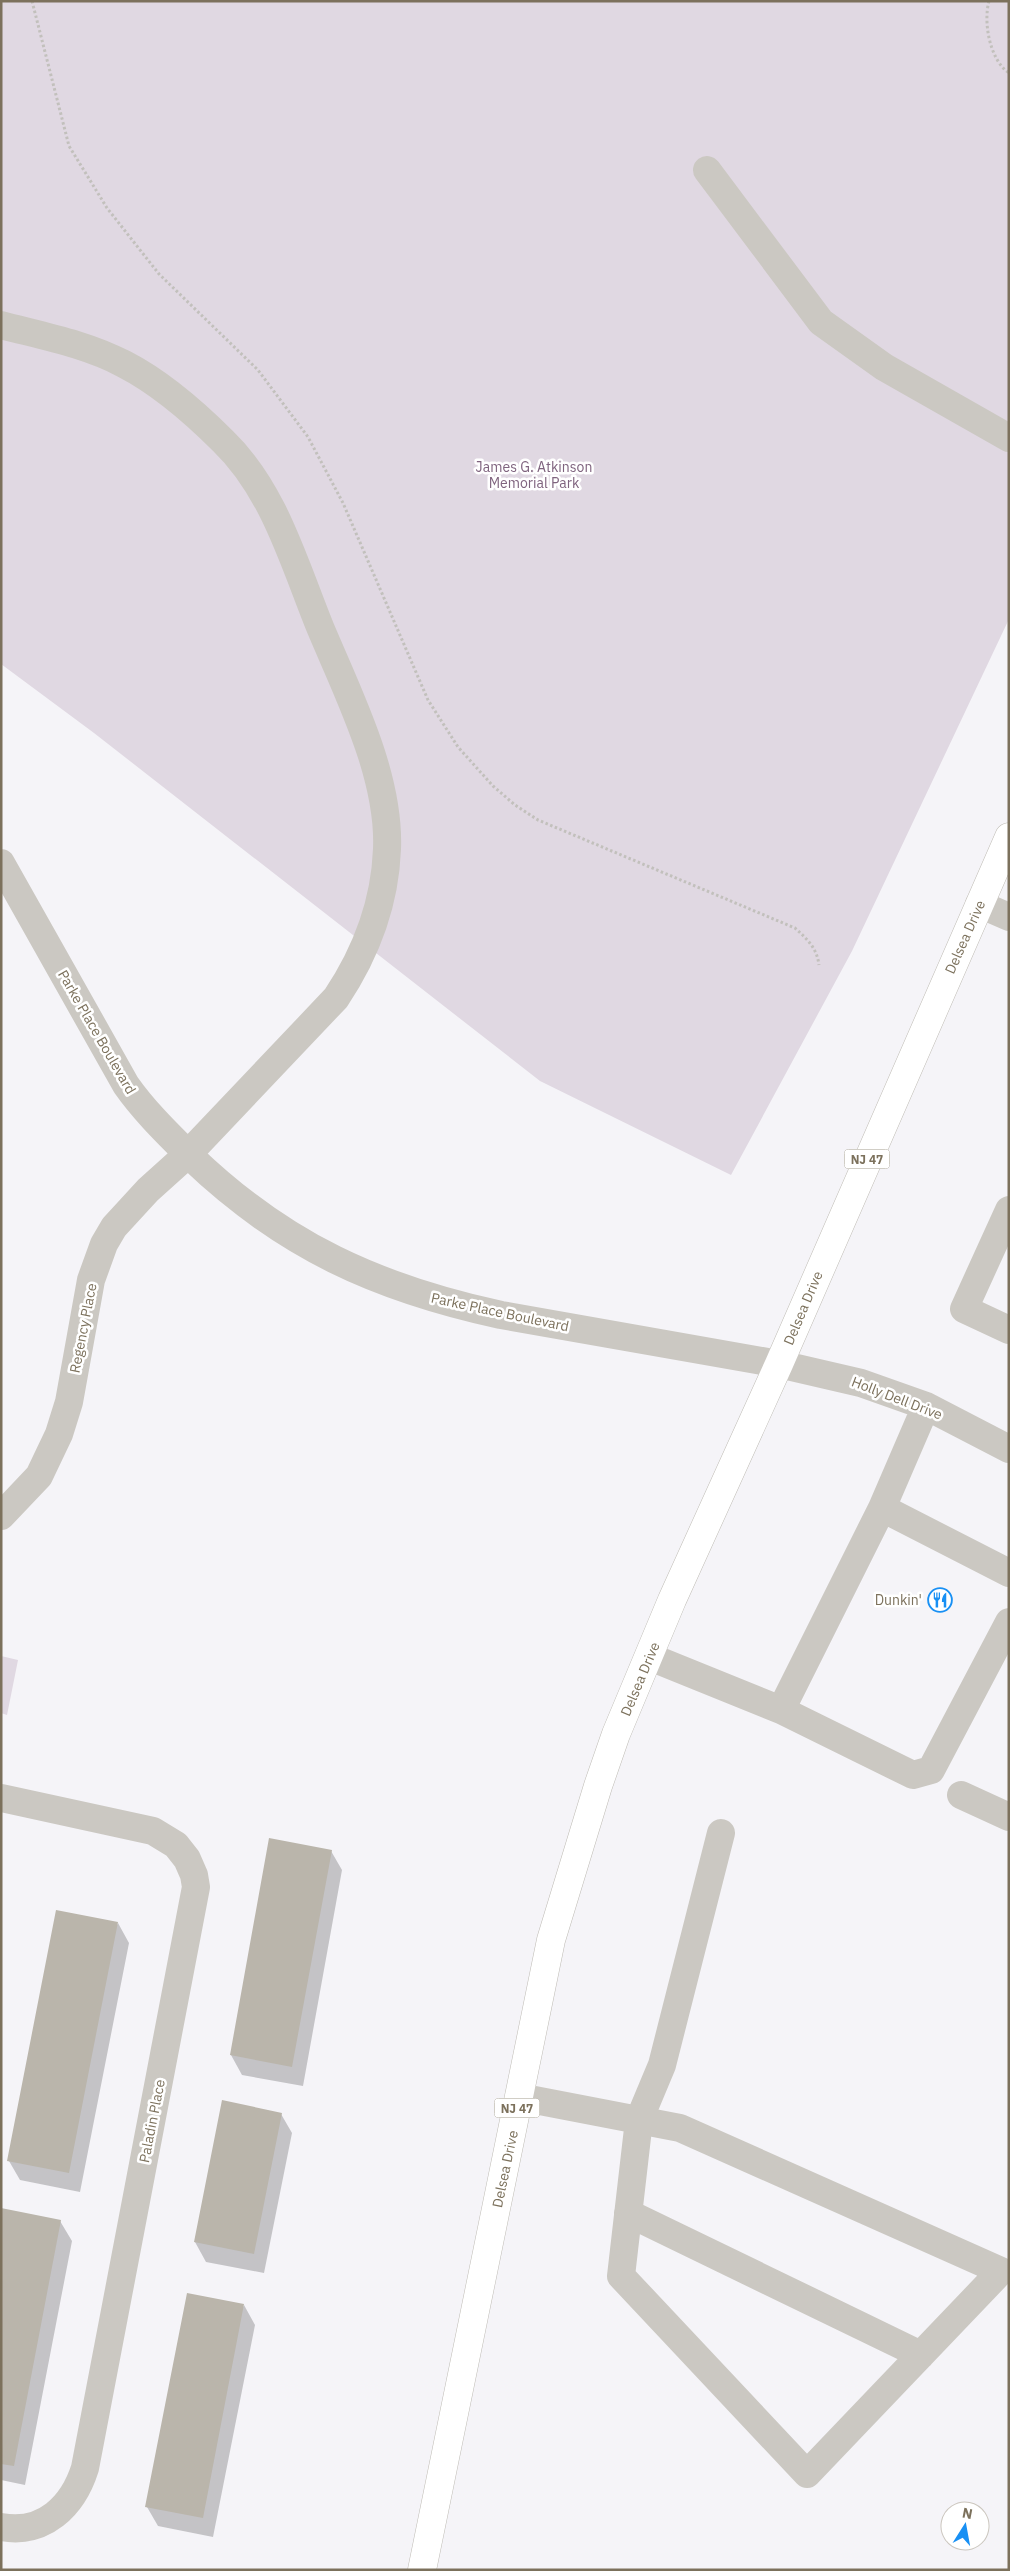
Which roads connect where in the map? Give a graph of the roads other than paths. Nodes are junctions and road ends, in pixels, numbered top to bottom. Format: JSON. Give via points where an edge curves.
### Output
{"nodes":[{"id":1,"x":707,"y":170,"type":"dead end"},
{"id":2,"x":1,"y":325,"type":"edge"},
{"id":3,"x":1009,"y":438,"type":"edge"},
{"id":4,"x":1009,"y":837,"type":"edge"},
{"id":5,"x":1,"y":863,"type":"edge"},
{"id":6,"x":979,"y":904,"type":"junction"},
{"id":7,"x":1009,"y":917,"type":"edge"},
{"id":8,"x":188,"y":1154,"type":"junction"},
{"id":9,"x":1009,"y":1210,"type":"edge"},
{"id":10,"x":1009,"y":1330,"type":"edge"},
{"id":11,"x":779,"y":1364,"type":"junction"},
{"id":12,"x":926,"y":1406,"type":"junction"},
{"id":13,"x":1009,"y":1449,"type":"edge"},
{"id":14,"x":882,"y":1508,"type":"junction"},
{"id":15,"x":1,"y":1516,"type":"edge"},
{"id":16,"x":1009,"y":1573,"type":"edge"},
{"id":17,"x":1009,"y":1622,"type":"edge"},
{"id":18,"x":650,"y":1657,"type":"junction"},
{"id":19,"x":781,"y":1710,"type":"junction"},
{"id":20,"x":961,"y":1795,"type":"dead end"},
{"id":21,"x":1,"y":1798,"type":"edge"},
{"id":22,"x":1009,"y":1817,"type":"edge"},
{"id":23,"x":722,"y":1833,"type":"dead end"},
{"id":24,"x":519,"y":2097,"type":"junction"},
{"id":25,"x":639,"y":2120,"type":"junction"},
{"id":26,"x":628,"y":2213,"type":"junction"},
{"id":27,"x":1005,"y":2267,"type":"edge"},
{"id":28,"x":921,"y":2355,"type":"junction"},
{"id":29,"x":1,"y":2527,"type":"edge"},
{"id":30,"x":422,"y":2570,"type":"edge"}],
"edges":[{"from":1,"to":3,"type":"street","via":[[821,322],[884,368]]},
{"from":2,"to":8,"type":"street","name":"Regency Place","via":[[80,346],[124,364],[187,407],[225,442],[246,467],[262,491],[293,560],[360,725],[382,798],[387,847],[382,887],[370,934],[351,975],[318,1018]]},
{"from":4,"to":6,"type":"main road","name":"Delsea Drive","number":"NJ 47"},
{"from":5,"to":8,"type":"street","name":"Parke Place Boulevard","via":[[126,1085],[149,1116]]},
{"from":6,"to":7,"type":"street"},
{"from":6,"to":11,"type":"main road","name":"Delsea Drive","number":"NJ 47"},
{"from":8,"to":11,"type":"street","name":"Parke Place Boulevard","via":[[245,1206],[286,1234],[338,1263],[394,1286],[501,1315]]},
{"from":8,"to":15,"type":"street","name":"Regency Place","via":[[148,1190],[114,1227],[104,1244],[91,1280],[69,1402],[59,1434],[39,1476]]},
{"from":9,"to":10,"type":"street","via":[[964,1309]]},
{"from":11,"to":12,"type":"street","name":"Holly Dell Drive","via":[[861,1383]]},
{"from":11,"to":18,"type":"main road","name":"Delsea Drive","number":"NJ 47","via":[[672,1600]]},
{"from":12,"to":13,"type":"street","name":"Holly Dell Drive"},
{"from":12,"to":14,"type":"street"},
{"from":14,"to":16,"type":"street"},
{"from":14,"to":19,"type":"street"},
{"from":17,"to":19,"type":"street","via":[[931,1770],[913,1775]]},
{"from":18,"to":19,"type":"street"},
{"from":18,"to":24,"type":"main road","name":"Delsea Drive","number":"NJ 47","via":[[616,1734],[554,1931]]},
{"from":20,"to":22,"type":"street"},
{"from":21,"to":29,"type":"street","name":"Paladin Place","via":[[153,1831],[176,1846],[187,1859],[196,1887],[85,2468],[78,2488],[55,2515],[37,2525]]},
{"from":23,"to":25,"type":"street","via":[[662,2065]]},
{"from":24,"to":25,"type":"street"},
{"from":24,"to":30,"type":"main road","name":"Delsea Drive","number":"NJ 47"},
{"from":25,"to":26,"type":"street"},
{"from":25,"to":27,"type":"street","via":[[680,2128]]},
{"from":26,"to":28,"type":"street"},
{"from":26,"to":28,"type":"street","via":[[621,2276],[807,2474]]},
{"from":27,"to":28,"type":"street"}]}
